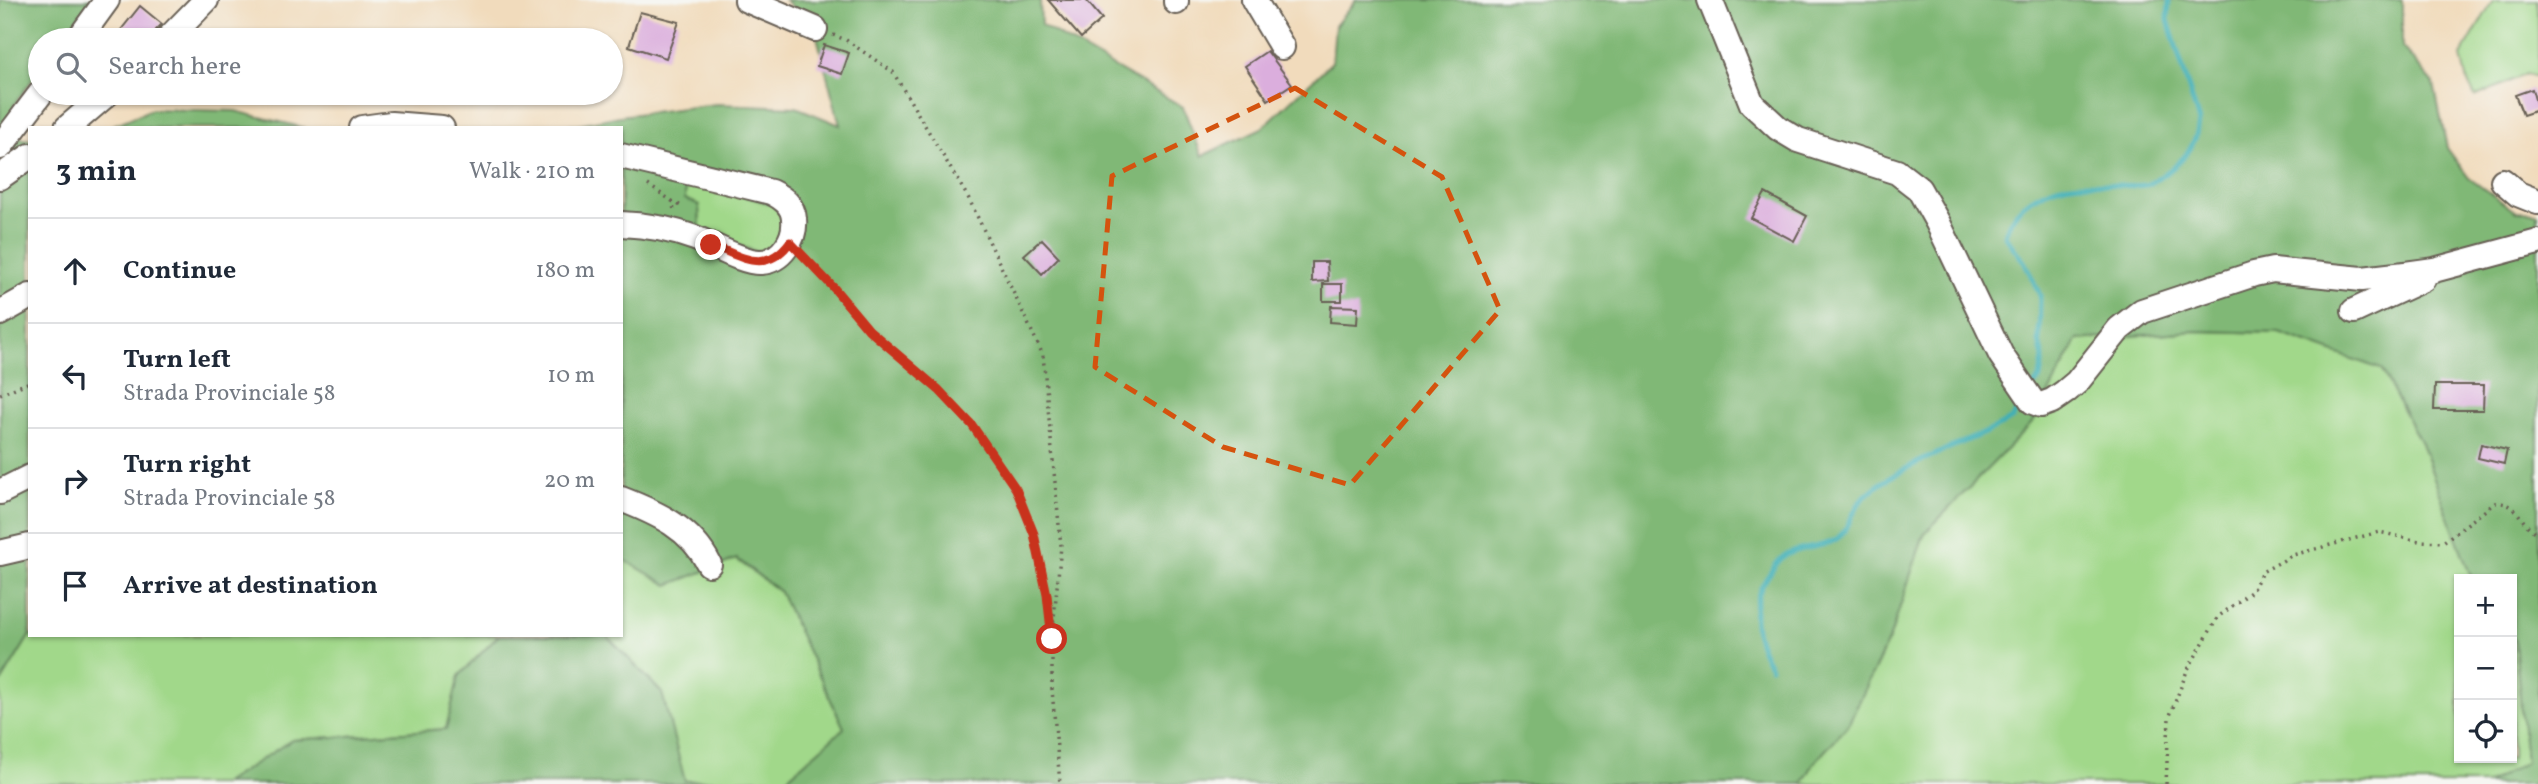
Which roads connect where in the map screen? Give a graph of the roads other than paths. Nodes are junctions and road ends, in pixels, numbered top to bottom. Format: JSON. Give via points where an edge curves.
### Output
{"nodes":[{"id":1,"x":107,"y":0,"type":"edge"},
{"id":2,"x":206,"y":0,"type":"edge"},
{"id":3,"x":747,"y":0,"type":"edge"},
{"id":4,"x":1254,"y":0,"type":"edge"},
{"id":5,"x":1710,"y":0,"type":"edge"},
{"id":6,"x":87,"y":28,"type":"edge"},
{"id":7,"x":179,"y":28,"type":"edge"},
{"id":8,"x":815,"y":29,"type":"road end"},
{"id":9,"x":1282,"y":47,"type":"dead end"},
{"id":10,"x":32,"y":105,"type":"edge"},
{"id":11,"x":94,"y":105,"type":"edge"},
{"id":12,"x":69,"y":126,"type":"edge"},
{"id":13,"x":376,"y":126,"type":"edge"},
{"id":14,"x":416,"y":126,"type":"edge"},
{"id":15,"x":0,"y":147,"type":"edge"},
{"id":16,"x":623,"y":156,"type":"edge"},
{"id":17,"x":28,"y":157,"type":"edge"},
{"id":18,"x":0,"y":177,"type":"edge"},
{"id":19,"x":2503,"y":181,"type":"dead end"},
{"id":20,"x":2538,"y":202,"type":"edge"},
{"id":21,"x":623,"y":224,"type":"edge"},
{"id":22,"x":2538,"y":242,"type":"edge"},
{"id":23,"x":2459,"y":263,"type":"junction"},
{"id":24,"x":28,"y":297,"type":"edge"},
{"id":25,"x":2354,"y":311,"type":"dead end"},
{"id":26,"x":0,"y":313,"type":"edge"},
{"id":27,"x":28,"y":478,"type":"edge"},
{"id":28,"x":0,"y":492,"type":"edge"},
{"id":29,"x":623,"y":500,"type":"edge"},
{"id":30,"x":28,"y":546,"type":"edge"},
{"id":31,"x":0,"y":553,"type":"edge"},
{"id":32,"x":709,"y":564,"type":"dead end"}],
"edges":[{"from":1,"to":6,"type":"street"},
{"from":2,"to":7,"type":"street"},
{"from":3,"to":8,"type":"street"},
{"from":4,"to":9,"type":"street"},
{"from":5,"to":23,"type":"street","via":[[1752,104],[1778,128],[1798,140],[1897,172],[1919,189],[2001,355],[2033,402],[2041,405],[2077,382],[2119,329],[2142,311],[2165,303],[2273,270],[2362,279]]},
{"from":10,"to":15,"type":"street"},
{"from":11,"to":12,"type":"street"},
{"from":13,"to":14,"type":"street"},
{"from":16,"to":21,"type":"street","via":[[771,192],[791,207],[794,219],[790,242],[777,256],[761,262],[679,233]]},
{"from":17,"to":18,"type":"street"},
{"from":19,"to":20,"type":"street"},
{"from":22,"to":23,"type":"street"},
{"from":23,"to":25,"type":"street"},
{"from":24,"to":26,"type":"street"},
{"from":27,"to":28,"type":"street"},
{"from":29,"to":32,"type":"street","via":[[679,529],[699,546]]},
{"from":30,"to":31,"type":"street"}]}
